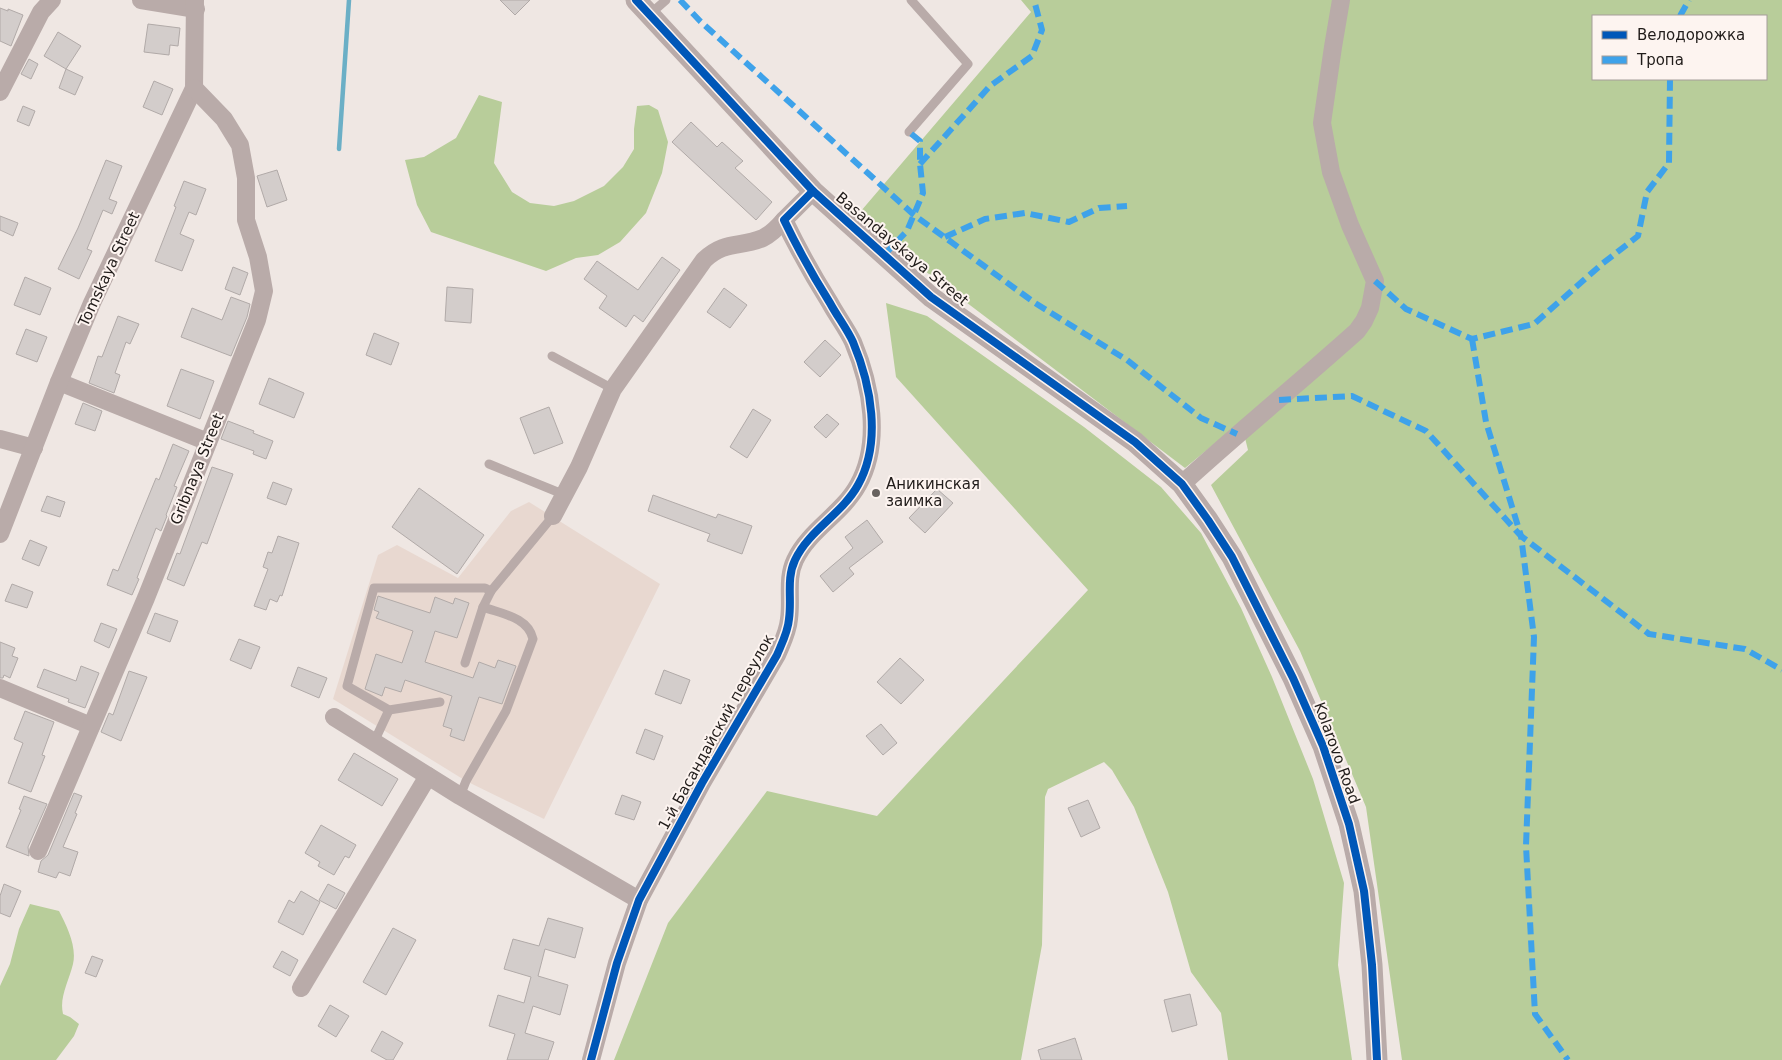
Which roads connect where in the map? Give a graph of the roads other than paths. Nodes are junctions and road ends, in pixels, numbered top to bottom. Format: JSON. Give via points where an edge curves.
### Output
{"nodes":[{"id":1,"x":52,"y":0,"type":"edge"},
{"id":2,"x":141,"y":0,"type":"edge"},
{"id":3,"x":666,"y":0,"type":"edge"},
{"id":4,"x":911,"y":0,"type":"edge"},
{"id":5,"x":1341,"y":0,"type":"edge"},
{"id":6,"x":195,"y":4,"type":"edge"},
{"id":7,"x":643,"y":7,"type":"edge"},
{"id":8,"x":7,"y":62,"type":"edge"},
{"id":9,"x":194,"y":88,"type":"junction"},
{"id":10,"x":0,"y":92,"type":"edge"},
{"id":11,"x":908,"y":132,"type":"dead end"},
{"id":12,"x":813,"y":192,"type":"junction"},
{"id":13,"x":784,"y":220,"type":"junction"},
{"id":14,"x":552,"y":356,"type":"dead end"},
{"id":15,"x":59,"y":382,"type":"junction"},
{"id":16,"x":613,"y":389,"type":"junction"},
{"id":17,"x":0,"y":439,"type":"edge"},
{"id":18,"x":208,"y":442,"type":"junction"},
{"id":19,"x":34,"y":448,"type":"junction"},
{"id":20,"x":489,"y":464,"type":"dead end"},
{"id":21,"x":1182,"y":484,"type":"junction"},
{"id":22,"x":565,"y":495,"type":"junction"},
{"id":23,"x":553,"y":516,"type":"joint"},
{"id":24,"x":0,"y":534,"type":"edge"},
{"id":25,"x":491,"y":591,"type":"junction"},
{"id":26,"x":483,"y":607,"type":"junction"},
{"id":27,"x":465,"y":663,"type":"dead end"},
{"id":28,"x":0,"y":688,"type":"edge"},
{"id":29,"x":440,"y":702,"type":"dead end"},
{"id":30,"x":389,"y":710,"type":"junction"},
{"id":31,"x":334,"y":718,"type":"dead end"},
{"id":32,"x":91,"y":726,"type":"junction"},
{"id":33,"x":374,"y":742,"type":"junction"},
{"id":34,"x":428,"y":776,"type":"junction"},
{"id":35,"x":460,"y":796,"type":"junction"},
{"id":36,"x":38,"y":851,"type":"dead end"},
{"id":37,"x":639,"y":900,"type":"junction"},
{"id":38,"x":301,"y":988,"type":"dead end"},
{"id":39,"x":591,"y":1060,"type":"edge"},
{"id":40,"x":1377,"y":1060,"type":"edge"}],
"edges":[{"from":1,"to":8,"type":"street"},
{"from":2,"to":6,"type":"street"},
{"from":3,"to":7,"type":"lane"},
{"from":4,"to":11,"type":"lane","via":[[968,64]]},
{"from":5,"to":21,"type":"street","via":[[1322,122],[1331,172],[1375,281],[1370,308],[1357,331]]},
{"from":6,"to":9,"type":"street","name":"Tomskaya Street"},
{"from":7,"to":12,"type":"street","name":"Basandayskaya Street"},
{"from":8,"to":10,"type":"street"},
{"from":9,"to":15,"type":"street","name":"Tomskaya Street"},
{"from":9,"to":18,"type":"street","name":"Gribnaya Street","via":[[224,119],[240,145],[246,178],[246,220],[258,257],[264,291],[257,320]]},
{"from":12,"to":13,"type":"street"},
{"from":12,"to":21,"type":"street","name":"Basandayskaya Street","via":[[931,297],[1135,442]]},
{"from":13,"to":16,"type":"street","via":[[764,238],[713,251]]},
{"from":13,"to":37,"type":"street","name":"1-й Басандайский переулок","via":[[799,253],[852,341],[862,370],[871,407],[866,467],[849,498],[802,546],[789,578],[790,619],[777,655],[702,783]]},
{"from":14,"to":16,"type":"lane"},
{"from":15,"to":18,"type":"street"},
{"from":15,"to":19,"type":"street","name":"Tomskaya Street"},
{"from":16,"to":22,"type":"street"},
{"from":17,"to":19,"type":"street"},
{"from":18,"to":32,"type":"street","name":"Gribnaya Street"},
{"from":19,"to":24,"type":"street","name":"Tomskaya Street"},
{"from":20,"to":22,"type":"lane"},
{"from":21,"to":40,"type":"street","name":"Kolarovo Road","via":[[1232,557],[1323,746],[1349,824],[1364,891]]},
{"from":22,"to":23,"type":"street"},
{"from":23,"to":25,"type":"lane"},
{"from":25,"to":26,"type":"lane"},
{"from":25,"to":30,"type":"lane","via":[[485,588],[374,588],[347,686]]},
{"from":26,"to":27,"type":"lane"},
{"from":26,"to":35,"type":"lane","via":[[522,622],[530,629],[532,639],[506,711]]},
{"from":28,"to":32,"type":"street"},
{"from":29,"to":30,"type":"lane"},
{"from":30,"to":33,"type":"lane"},
{"from":31,"to":33,"type":"street"},
{"from":32,"to":36,"type":"street","name":"Gribnaya Street"},
{"from":33,"to":34,"type":"street"},
{"from":34,"to":35,"type":"street"},
{"from":34,"to":38,"type":"street"},
{"from":35,"to":37,"type":"street"},
{"from":37,"to":39,"type":"street","name":"1-й Басандайский переулок","via":[[617,963]]}]}
